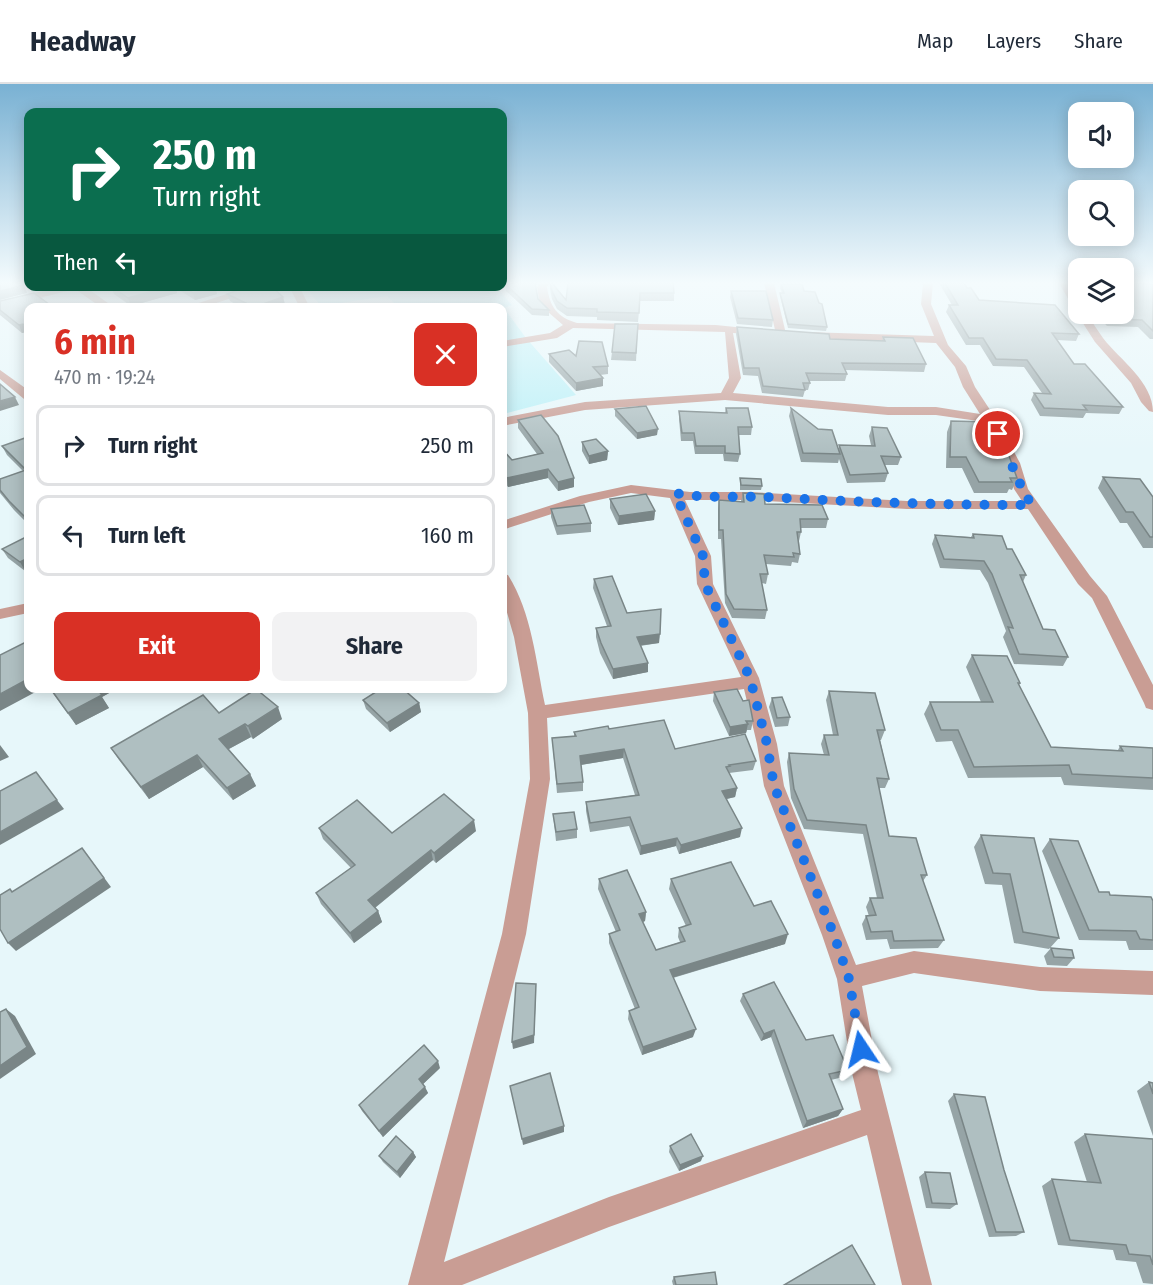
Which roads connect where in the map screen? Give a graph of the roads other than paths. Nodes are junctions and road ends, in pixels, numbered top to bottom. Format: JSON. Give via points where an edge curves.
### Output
{"nodes":[{"id":1,"x":534,"y":339,"type":"edge"},
{"id":2,"x":730,"y":339,"type":"edge"},
{"id":3,"x":918,"y":339,"type":"edge"},
{"id":4,"x":1098,"y":339,"type":"edge"},
{"id":5,"x":942,"y":340,"type":"joint"},
{"id":6,"x":507,"y":343,"type":"edge"},
{"id":7,"x":0,"y":373,"type":"edge"},
{"id":8,"x":24,"y":393,"type":"edge"},
{"id":9,"x":725,"y":396,"type":"junction"},
{"id":10,"x":1153,"y":408,"type":"edge"},
{"id":11,"x":990,"y":419,"type":"junction"},
{"id":12,"x":507,"y":421,"type":"edge"},
{"id":13,"x":675,"y":493,"type":"junction"},
{"id":14,"x":1032,"y":505,"type":"junction"},
{"id":15,"x":507,"y":524,"type":"edge"},
{"id":16,"x":507,"y":588,"type":"edge"},
{"id":17,"x":24,"y":608,"type":"edge"},
{"id":18,"x":2,"y":610,"type":"edge"},
{"id":19,"x":751,"y":682,"type":"junction"},
{"id":20,"x":1153,"y":703,"type":"edge"},
{"id":21,"x":537,"y":713,"type":"junction"},
{"id":22,"x":849,"y":979,"type":"junction"},
{"id":23,"x":1153,"y":983,"type":"edge"},
{"id":24,"x":877,"y":1118,"type":"junction"},
{"id":25,"x":423,"y":1285,"type":"edge"},
{"id":26,"x":917,"y":1285,"type":"edge"}],
"edges":[{"from":1,"to":6,"type":"street"},
{"from":2,"to":9,"type":"street","via":[[735,378]]},
{"from":3,"to":5,"type":"street"},
{"from":4,"to":10,"type":"street"},
{"from":5,"to":11,"type":"street"},
{"from":7,"to":8,"type":"street"},
{"from":9,"to":11,"type":"street","via":[[888,411],[936,411]]},
{"from":9,"to":12,"type":"street","via":[[585,406]]},
{"from":11,"to":14,"type":"street"},
{"from":13,"to":14,"type":"street","via":[[907,505]]},
{"from":13,"to":15,"type":"street","via":[[630,489],[609,492]]},
{"from":13,"to":19,"type":"street","via":[[703,556],[705,584]]},
{"from":14,"to":20,"type":"street","via":[[1099,596]]},
{"from":16,"to":21,"type":"street","via":[[523,637]]},
{"from":17,"to":18,"type":"street"},
{"from":19,"to":21,"type":"street"},
{"from":19,"to":22,"type":"street","via":[[774,786]]},
{"from":21,"to":25,"type":"street","via":[[540,779],[514,934]]},
{"from":22,"to":23,"type":"street","via":[[914,962],[1040,979]]},
{"from":22,"to":24,"type":"street"},
{"from":24,"to":25,"type":"street","via":[[609,1212]]},
{"from":24,"to":26,"type":"street"}]}
